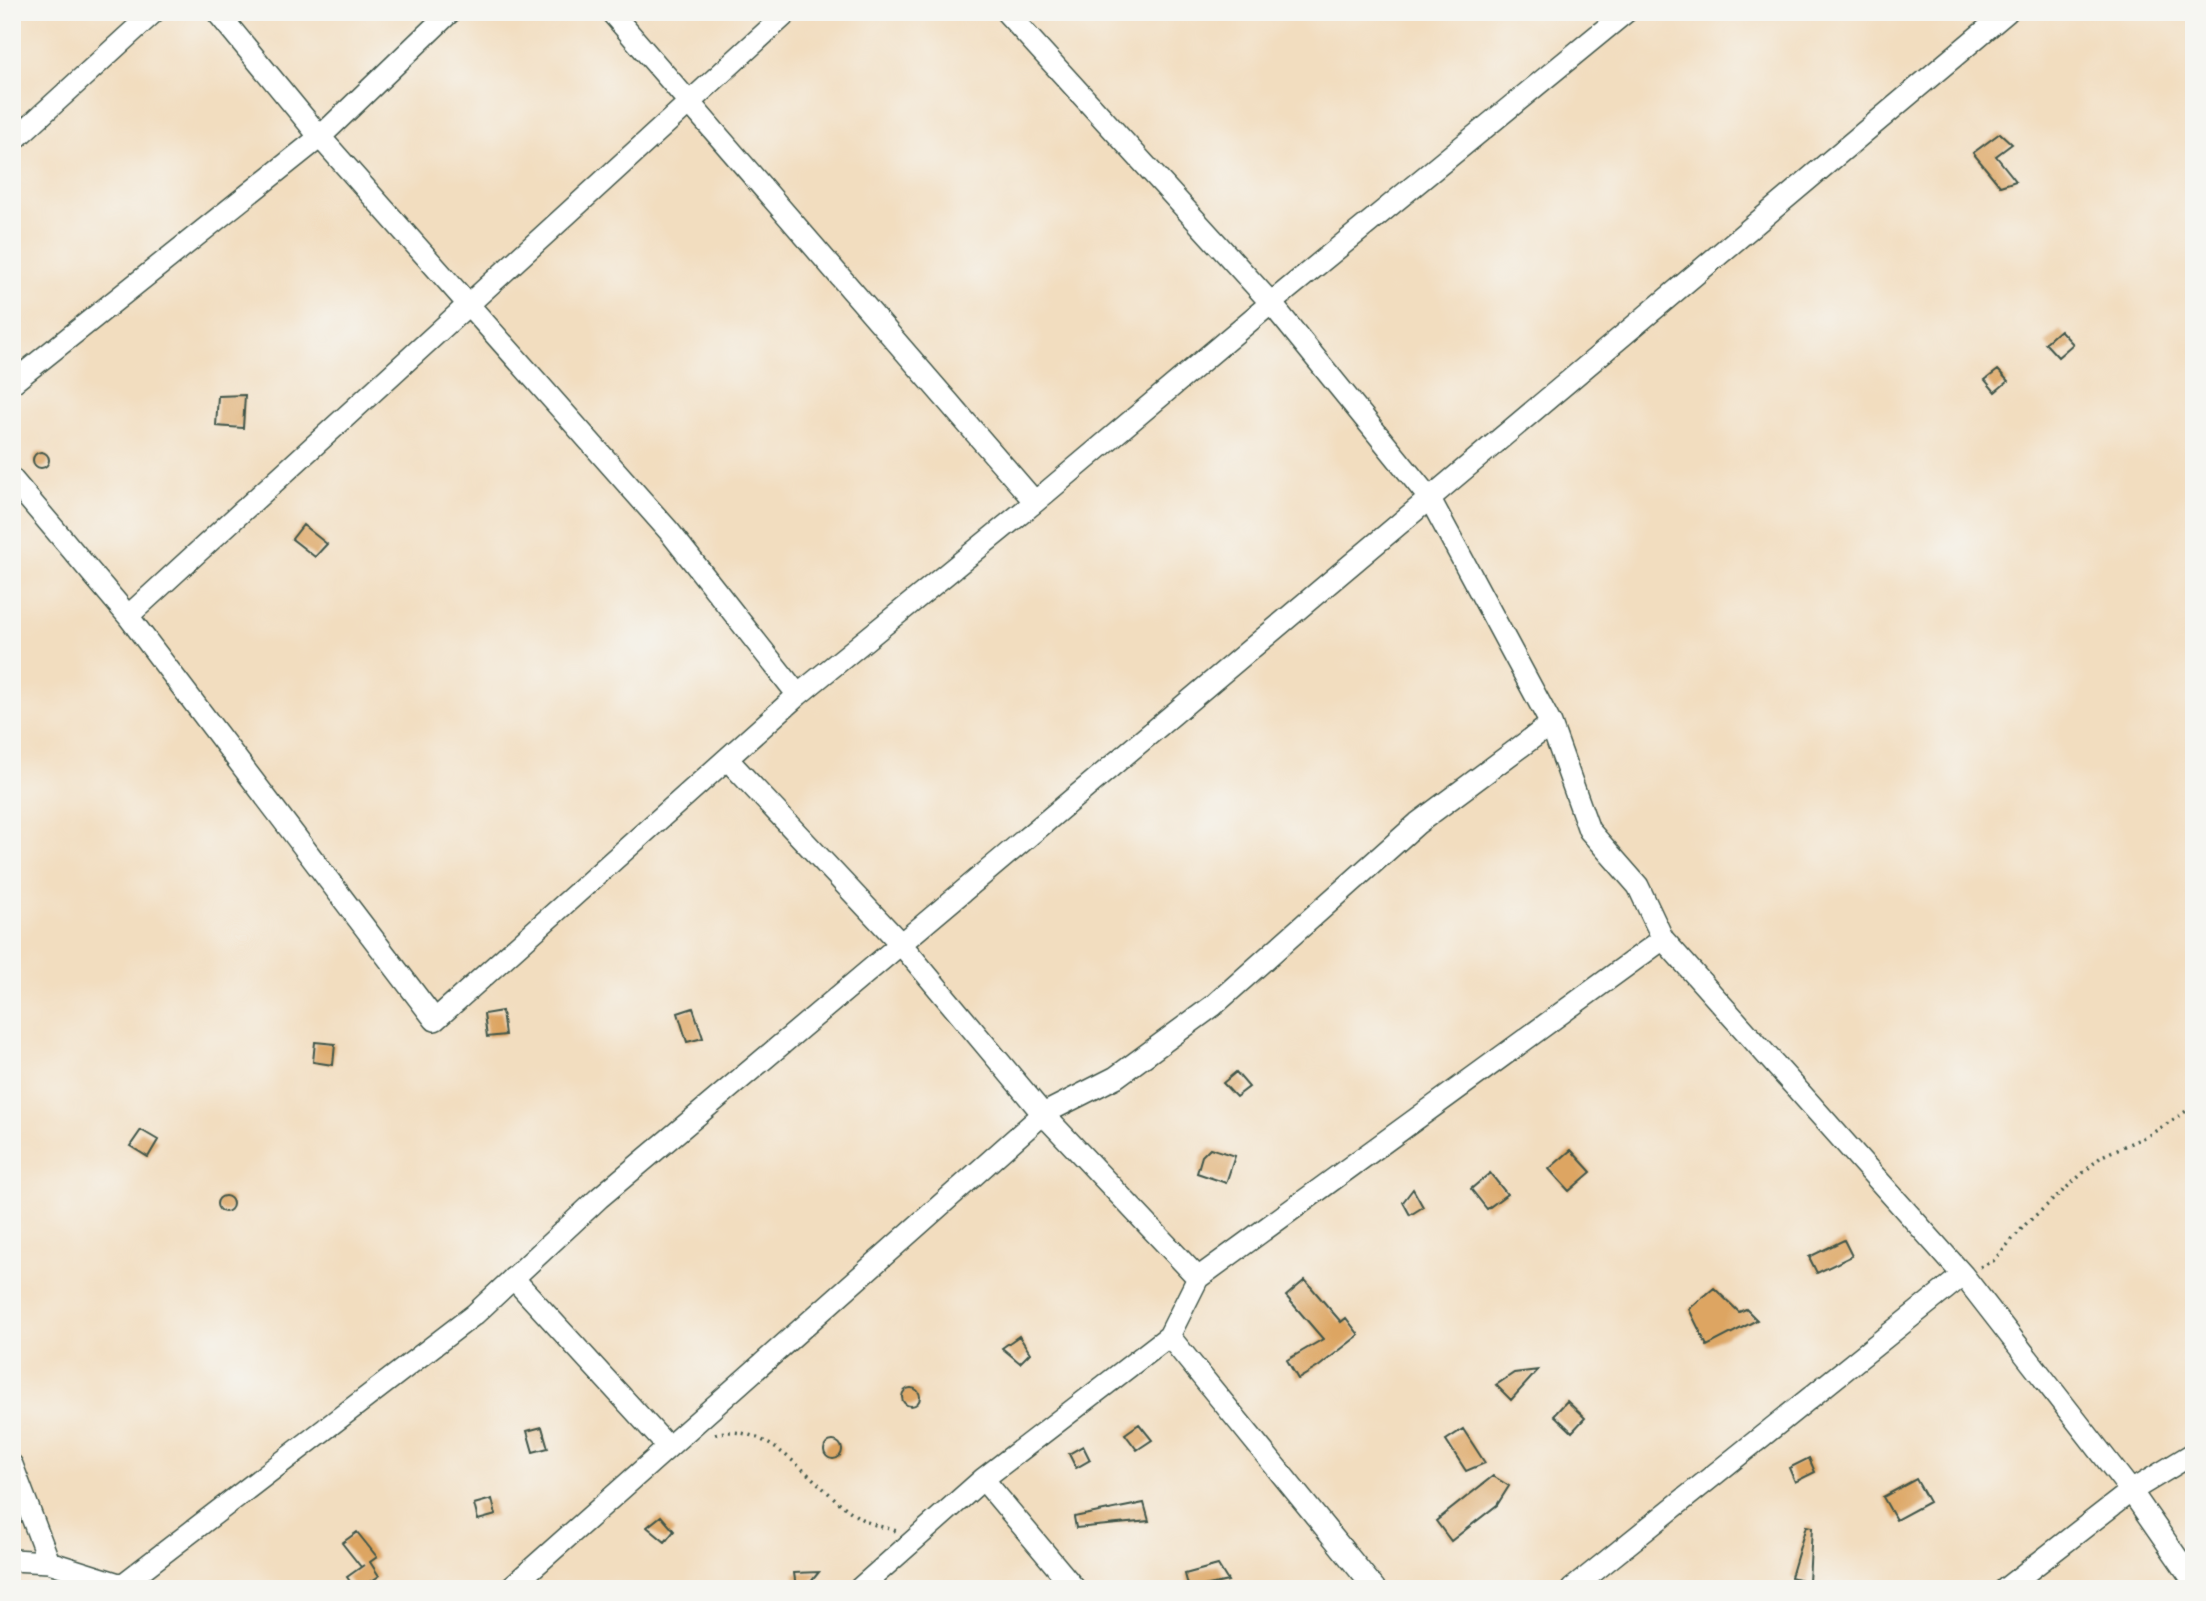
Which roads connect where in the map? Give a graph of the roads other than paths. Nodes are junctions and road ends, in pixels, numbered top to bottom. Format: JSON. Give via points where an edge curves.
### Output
{"nodes":[{"id":1,"x":154,"y":12,"type":"edge"},
{"id":2,"x":217,"y":12,"type":"edge"},
{"id":3,"x":450,"y":12,"type":"edge"},
{"id":4,"x":611,"y":12,"type":"edge"},
{"id":5,"x":788,"y":12,"type":"edge"},
{"id":6,"x":1006,"y":12,"type":"edge"},
{"id":7,"x":1626,"y":12,"type":"edge"},
{"id":8,"x":2007,"y":12,"type":"edge"},
{"id":9,"x":689,"y":102,"type":"junction"},
{"id":10,"x":320,"y":137,"type":"junction"},
{"id":11,"x":12,"y":142,"type":"edge"},
{"id":12,"x":1271,"y":303,"type":"junction"},
{"id":13,"x":469,"y":305,"type":"junction"},
{"id":14,"x":12,"y":383,"type":"edge"},
{"id":15,"x":12,"y":479,"type":"edge"},
{"id":16,"x":1430,"y":499,"type":"junction"},
{"id":17,"x":1035,"y":502,"type":"junction"},
{"id":18,"x":128,"y":616,"type":"junction"},
{"id":19,"x":798,"y":695,"type":"junction"},
{"id":20,"x":1551,"y":724,"type":"junction"},
{"id":21,"x":728,"y":760,"type":"junction"},
{"id":22,"x":1663,"y":939,"type":"junction"},
{"id":23,"x":901,"y":944,"type":"junction"},
{"id":24,"x":1043,"y":1114,"type":"junction"},
{"id":25,"x":1963,"y":1275,"type":"junction"},
{"id":26,"x":513,"y":1278,"type":"junction"},
{"id":27,"x":1198,"y":1278,"type":"junction"},
{"id":28,"x":1169,"y":1336,"type":"junction"},
{"id":29,"x":668,"y":1447,"type":"junction"},
{"id":30,"x":2194,"y":1453,"type":"edge"},
{"id":31,"x":12,"y":1465,"type":"edge"},
{"id":32,"x":983,"y":1479,"type":"junction"},
{"id":33,"x":2131,"y":1491,"type":"junction"},
{"id":34,"x":12,"y":1560,"type":"edge"},
{"id":35,"x":49,"y":1562,"type":"junction"},
{"id":36,"x":2194,"y":1582,"type":"edge"},
{"id":37,"x":122,"y":1587,"type":"edge"},
{"id":38,"x":509,"y":1589,"type":"edge"},
{"id":39,"x":859,"y":1589,"type":"edge"},
{"id":40,"x":1075,"y":1589,"type":"edge"},
{"id":41,"x":1375,"y":1589,"type":"edge"},
{"id":42,"x":1572,"y":1589,"type":"edge"},
{"id":43,"x":2005,"y":1589,"type":"edge"}],
"edges":[{"from":1,"to":11,"type":"street"},
{"from":2,"to":10,"type":"street"},
{"from":3,"to":10,"type":"street"},
{"from":4,"to":9,"type":"street"},
{"from":5,"to":9,"type":"street"},
{"from":6,"to":12,"type":"street"},
{"from":7,"to":12,"type":"street"},
{"from":8,"to":16,"type":"street"},
{"from":9,"to":13,"type":"street"},
{"from":9,"to":17,"type":"street"},
{"from":10,"to":13,"type":"street"},
{"from":10,"to":14,"type":"street"},
{"from":12,"to":16,"type":"street"},
{"from":12,"to":17,"type":"street"},
{"from":13,"to":18,"type":"street"},
{"from":13,"to":19,"type":"street","via":[[669,531]]},
{"from":15,"to":18,"type":"street"},
{"from":16,"to":20,"type":"street"},
{"from":16,"to":23,"type":"street"},
{"from":17,"to":19,"type":"street"},
{"from":18,"to":21,"type":"street","via":[[435,1020]]},
{"from":19,"to":21,"type":"street"},
{"from":20,"to":22,"type":"street","via":[[1589,830],[1638,886]]},
{"from":20,"to":24,"type":"street","via":[[1418,823],[1214,1004],[1116,1077]]},
{"from":21,"to":23,"type":"street"},
{"from":22,"to":25,"type":"street"},
{"from":22,"to":27,"type":"street"},
{"from":23,"to":24,"type":"street"},
{"from":23,"to":26,"type":"street","via":[[599,1198]]},
{"from":24,"to":27,"type":"street"},
{"from":24,"to":29,"type":"street"},
{"from":25,"to":33,"type":"street"},
{"from":25,"to":42,"type":"street"},
{"from":26,"to":29,"type":"street"},
{"from":26,"to":37,"type":"street","via":[[475,1314]]},
{"from":27,"to":28,"type":"street"},
{"from":28,"to":32,"type":"street"},
{"from":28,"to":41,"type":"street"},
{"from":29,"to":38,"type":"street"},
{"from":30,"to":33,"type":"street"},
{"from":31,"to":35,"type":"street"},
{"from":32,"to":39,"type":"street"},
{"from":32,"to":40,"type":"street"},
{"from":33,"to":36,"type":"street"},
{"from":33,"to":43,"type":"street"},
{"from":34,"to":35,"type":"street"},
{"from":35,"to":37,"type":"street"}]}
